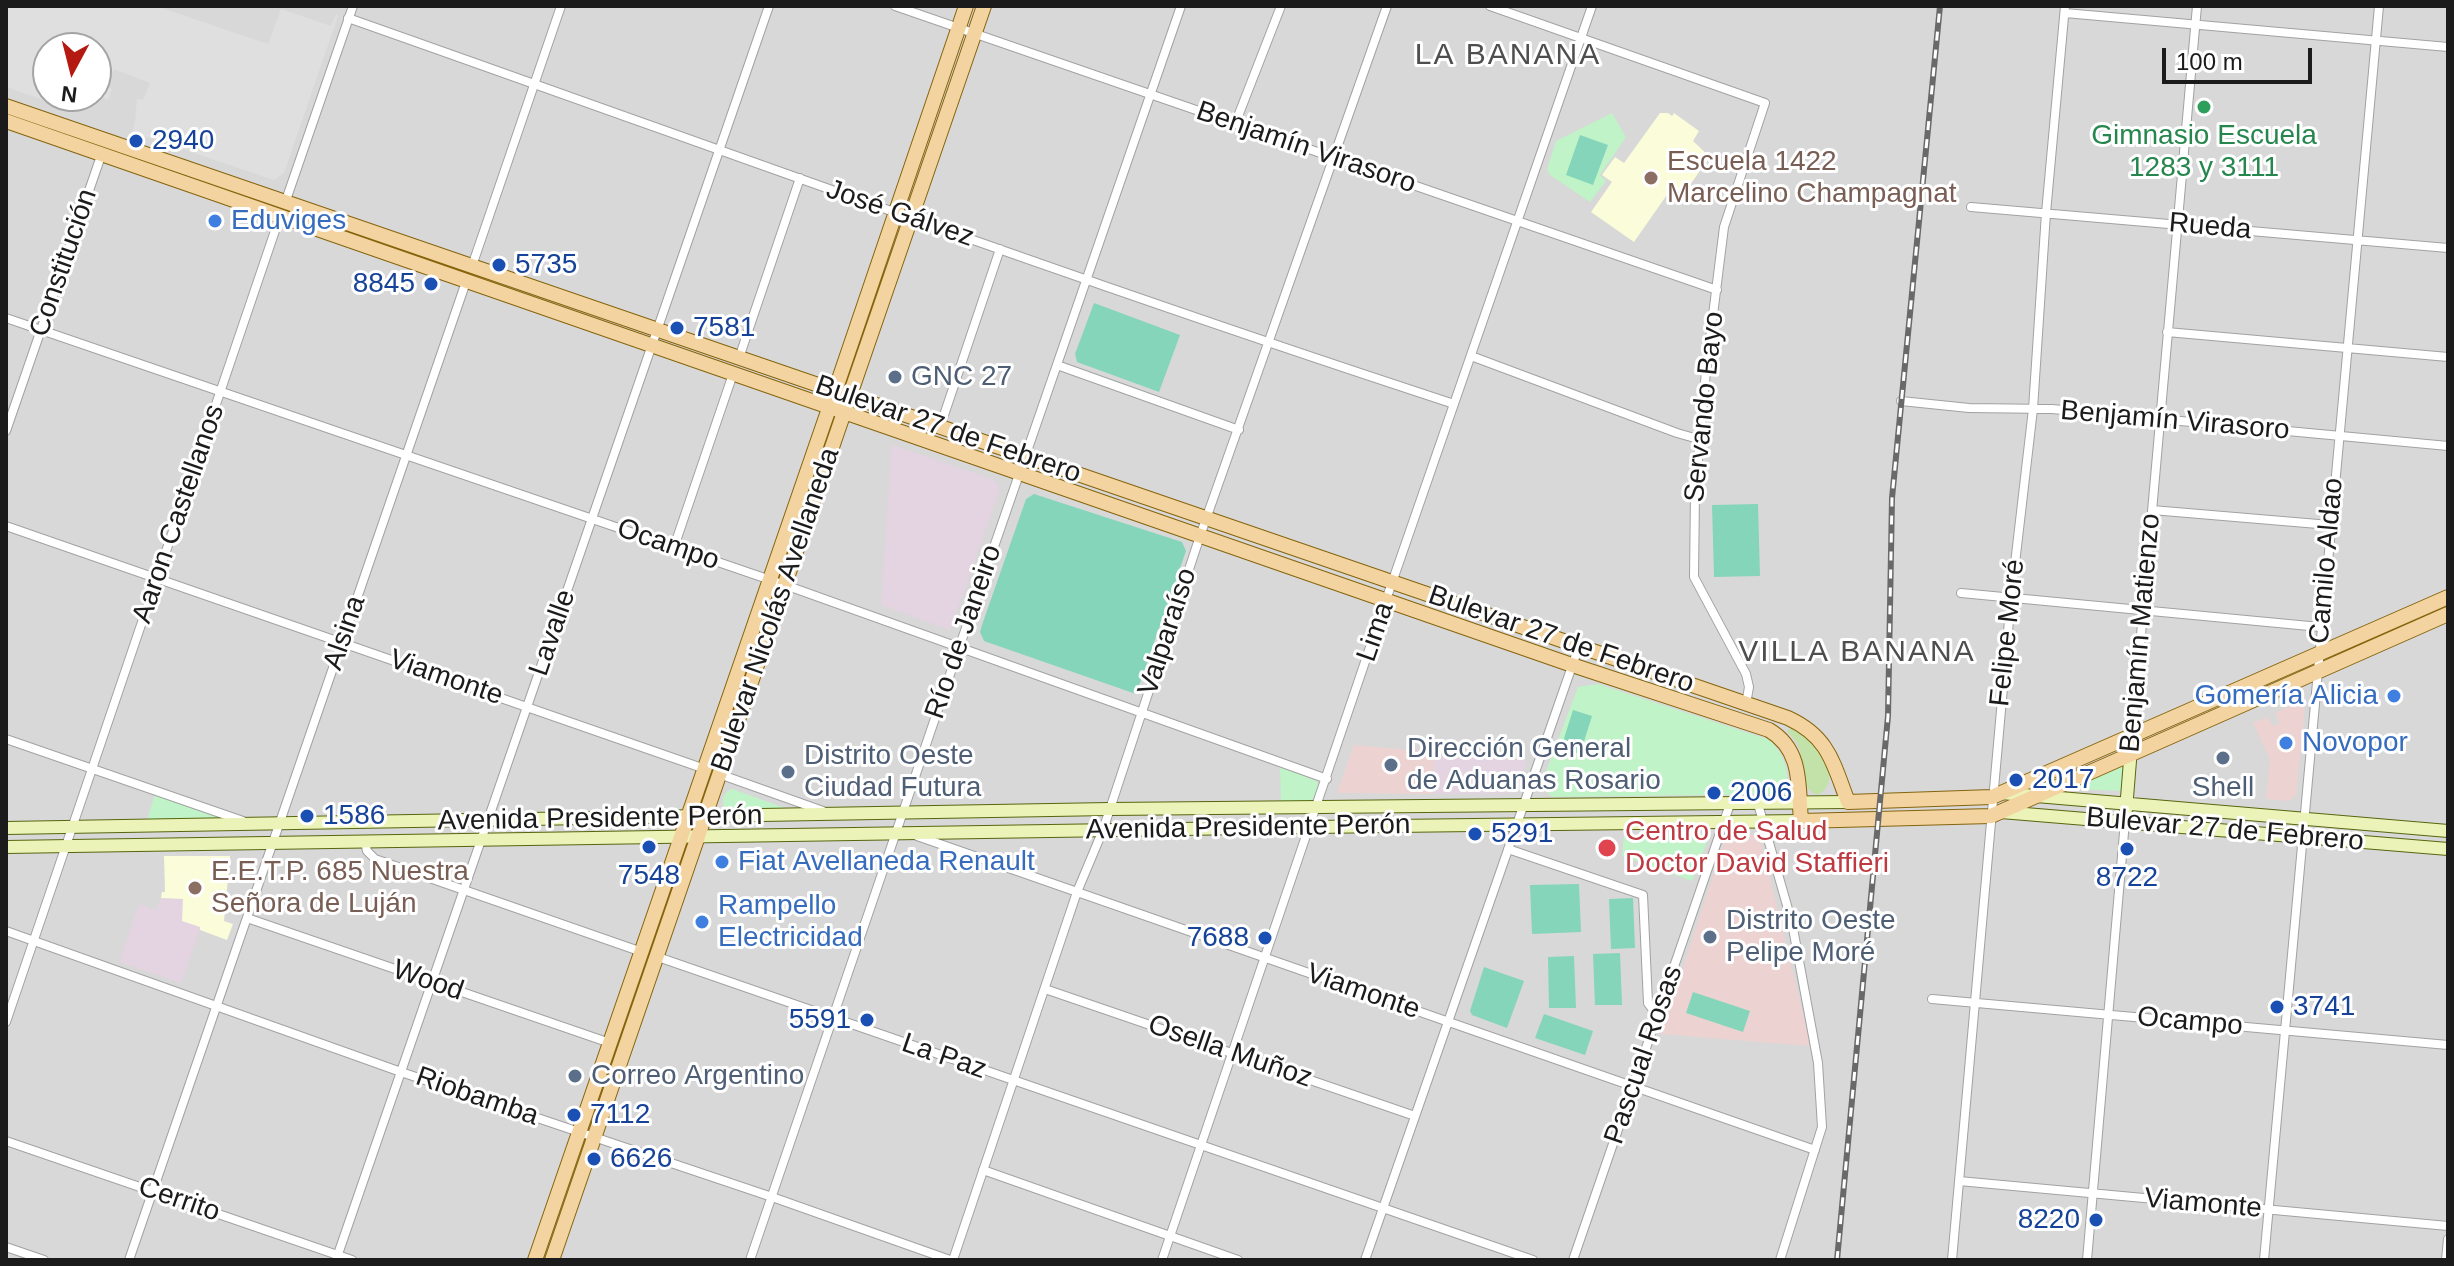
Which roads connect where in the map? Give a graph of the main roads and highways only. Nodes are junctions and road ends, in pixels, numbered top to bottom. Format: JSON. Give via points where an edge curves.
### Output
{"nodes":[{"id":1,"x":966,"y":6,"type":"edge"},
{"id":2,"x":984,"y":6,"type":"edge"},
{"id":3,"x":6,"y":106,"type":"edge"},
{"id":4,"x":6,"y":121,"type":"edge"},
{"id":5,"x":104,"y":148,"type":"junction"},
{"id":6,"x":842,"y":393,"type":"junction"},
{"id":7,"x":829,"y":407,"type":"junction"},
{"id":8,"x":844,"y":412,"type":"junction"},
{"id":9,"x":2448,"y":597,"type":"edge"},
{"id":10,"x":2448,"y":614,"type":"edge"},
{"id":11,"x":2132,"y":736,"type":"junction"},
{"id":12,"x":2131,"y":755,"type":"junction"},
{"id":13,"x":712,"y":772,"type":"junction"},
{"id":14,"x":1997,"y":795,"type":"junction"},
{"id":15,"x":2037,"y":796,"type":"junction"},
{"id":16,"x":1848,"y":802,"type":"junction"},
{"id":17,"x":1800,"y":803,"type":"junction"},
{"id":18,"x":2126,"y":803,"type":"junction"},
{"id":19,"x":1996,"y":814,"type":"junction"},
{"id":20,"x":688,"y":818,"type":"junction"},
{"id":21,"x":704,"y":818,"type":"junction"},
{"id":22,"x":1801,"y":821,"type":"junction"},
{"id":23,"x":2125,"y":821,"type":"junction"},
{"id":24,"x":6,"y":828,"type":"edge"},
{"id":25,"x":2448,"y":831,"type":"edge"},
{"id":26,"x":689,"y":838,"type":"junction"},
{"id":27,"x":6,"y":847,"type":"edge"},
{"id":28,"x":2448,"y":849,"type":"edge"},
{"id":29,"x":535,"y":1260,"type":"edge"},
{"id":30,"x":552,"y":1260,"type":"edge"}],
"edges":[{"from":1,"to":6,"type":"main road","name":"Bulevar Nicolás Avellaneda"},
{"from":2,"to":6,"type":"main road","name":"Bulevar Nicolás Avellaneda","via":[[911,219]]},
{"from":3,"to":5,"type":"main road","name":"Bulevar 27 de Febrero"},
{"from":4,"to":5,"type":"main road","name":"Bulevar 27 de Febrero"},
{"from":5,"to":6,"type":"main road","name":"Bulevar 27 de Febrero","via":[[285,201]]},
{"from":5,"to":7,"type":"main road","name":"Bulevar 27 de Febrero","via":[[280,216]]},
{"from":6,"to":7,"type":"main road","name":"Bulevar Nicolás Avellaneda"},
{"from":6,"to":8,"type":"main road","name":"Bulevar Nicolás Avellaneda"},
{"from":6,"to":16,"type":"main road","name":"Bulevar 27 de Febrero","via":[[1806,727],[1823,742]]},
{"from":7,"to":8,"type":"main road","name":"Bulevar 27 de Febrero"},
{"from":7,"to":13,"type":"main road","name":"Bulevar Nicolás Avellaneda"},
{"from":8,"to":13,"type":"main road","name":"Bulevar Nicolás Avellaneda","via":[[785,585]]},
{"from":8,"to":17,"type":"main road","name":"Bulevar 27 de Febrero","via":[[1769,730],[1791,748]]},
{"from":9,"to":11,"type":"main road","name":"Avenida Presidente Perón"},
{"from":10,"to":12,"type":"main road","name":"Avenida Presidente Perón"},
{"from":11,"to":12,"type":"main road","name":"Benjamín Matienzo"},
{"from":11,"to":14,"type":"main road","name":"Avenida Presidente Perón"},
{"from":12,"to":15,"type":"main road","name":"Avenida Presidente Perón"},
{"from":12,"to":18,"type":"main road","name":"Benjamín Matienzo"},
{"from":13,"to":20,"type":"main road","name":"Bulevar Nicolás Avellaneda"},
{"from":13,"to":21,"type":"main road","name":"Bulevar Nicolás Avellaneda"},
{"from":14,"to":15,"type":"main road","name":"Bulevar 27 de Febrero"},
{"from":14,"to":16,"type":"main road","name":"Avenida Presidente Perón"},
{"from":15,"to":18,"type":"main road","name":"Bulevar 27 de Febrero"},
{"from":15,"to":19,"type":"main road","name":"Avenida Presidente Perón"},
{"from":16,"to":17,"type":"main road","name":"Avenida Presidente Perón"},
{"from":17,"to":21,"type":"main road","name":"Avenida Presidente Perón"},
{"from":17,"to":22,"type":"main road","name":"Bulevar 27 de Febrero"},
{"from":18,"to":23,"type":"main road","name":"Benjamín Matienzo"},
{"from":18,"to":25,"type":"main road","name":"Bulevar 27 de Febrero"},
{"from":19,"to":22,"type":"main road","name":"Avenida Presidente Perón"},
{"from":19,"to":23,"type":"main road","name":"Bulevar 27 de Febrero"},
{"from":20,"to":21,"type":"main road","name":"Avenida Presidente Perón"},
{"from":20,"to":24,"type":"main road","name":"Avenida Presidente Perón"},
{"from":20,"to":26,"type":"main road","name":"Bulevar Nicolás Avellaneda"},
{"from":21,"to":26,"type":"main road","name":"Bulevar Nicolás Avellaneda"},
{"from":22,"to":26,"type":"main road","name":"Avenida Presidente Perón"},
{"from":23,"to":28,"type":"main road","name":"Bulevar 27 de Febrero"},
{"from":26,"to":27,"type":"main road","name":"Avenida Presidente Perón"},
{"from":26,"to":29,"type":"main road","name":"Bulevar Nicolás Avellaneda","via":[[641,951]]},
{"from":26,"to":30,"type":"main road","name":"Bulevar Nicolás Avellaneda","via":[[656,957]]}]}
